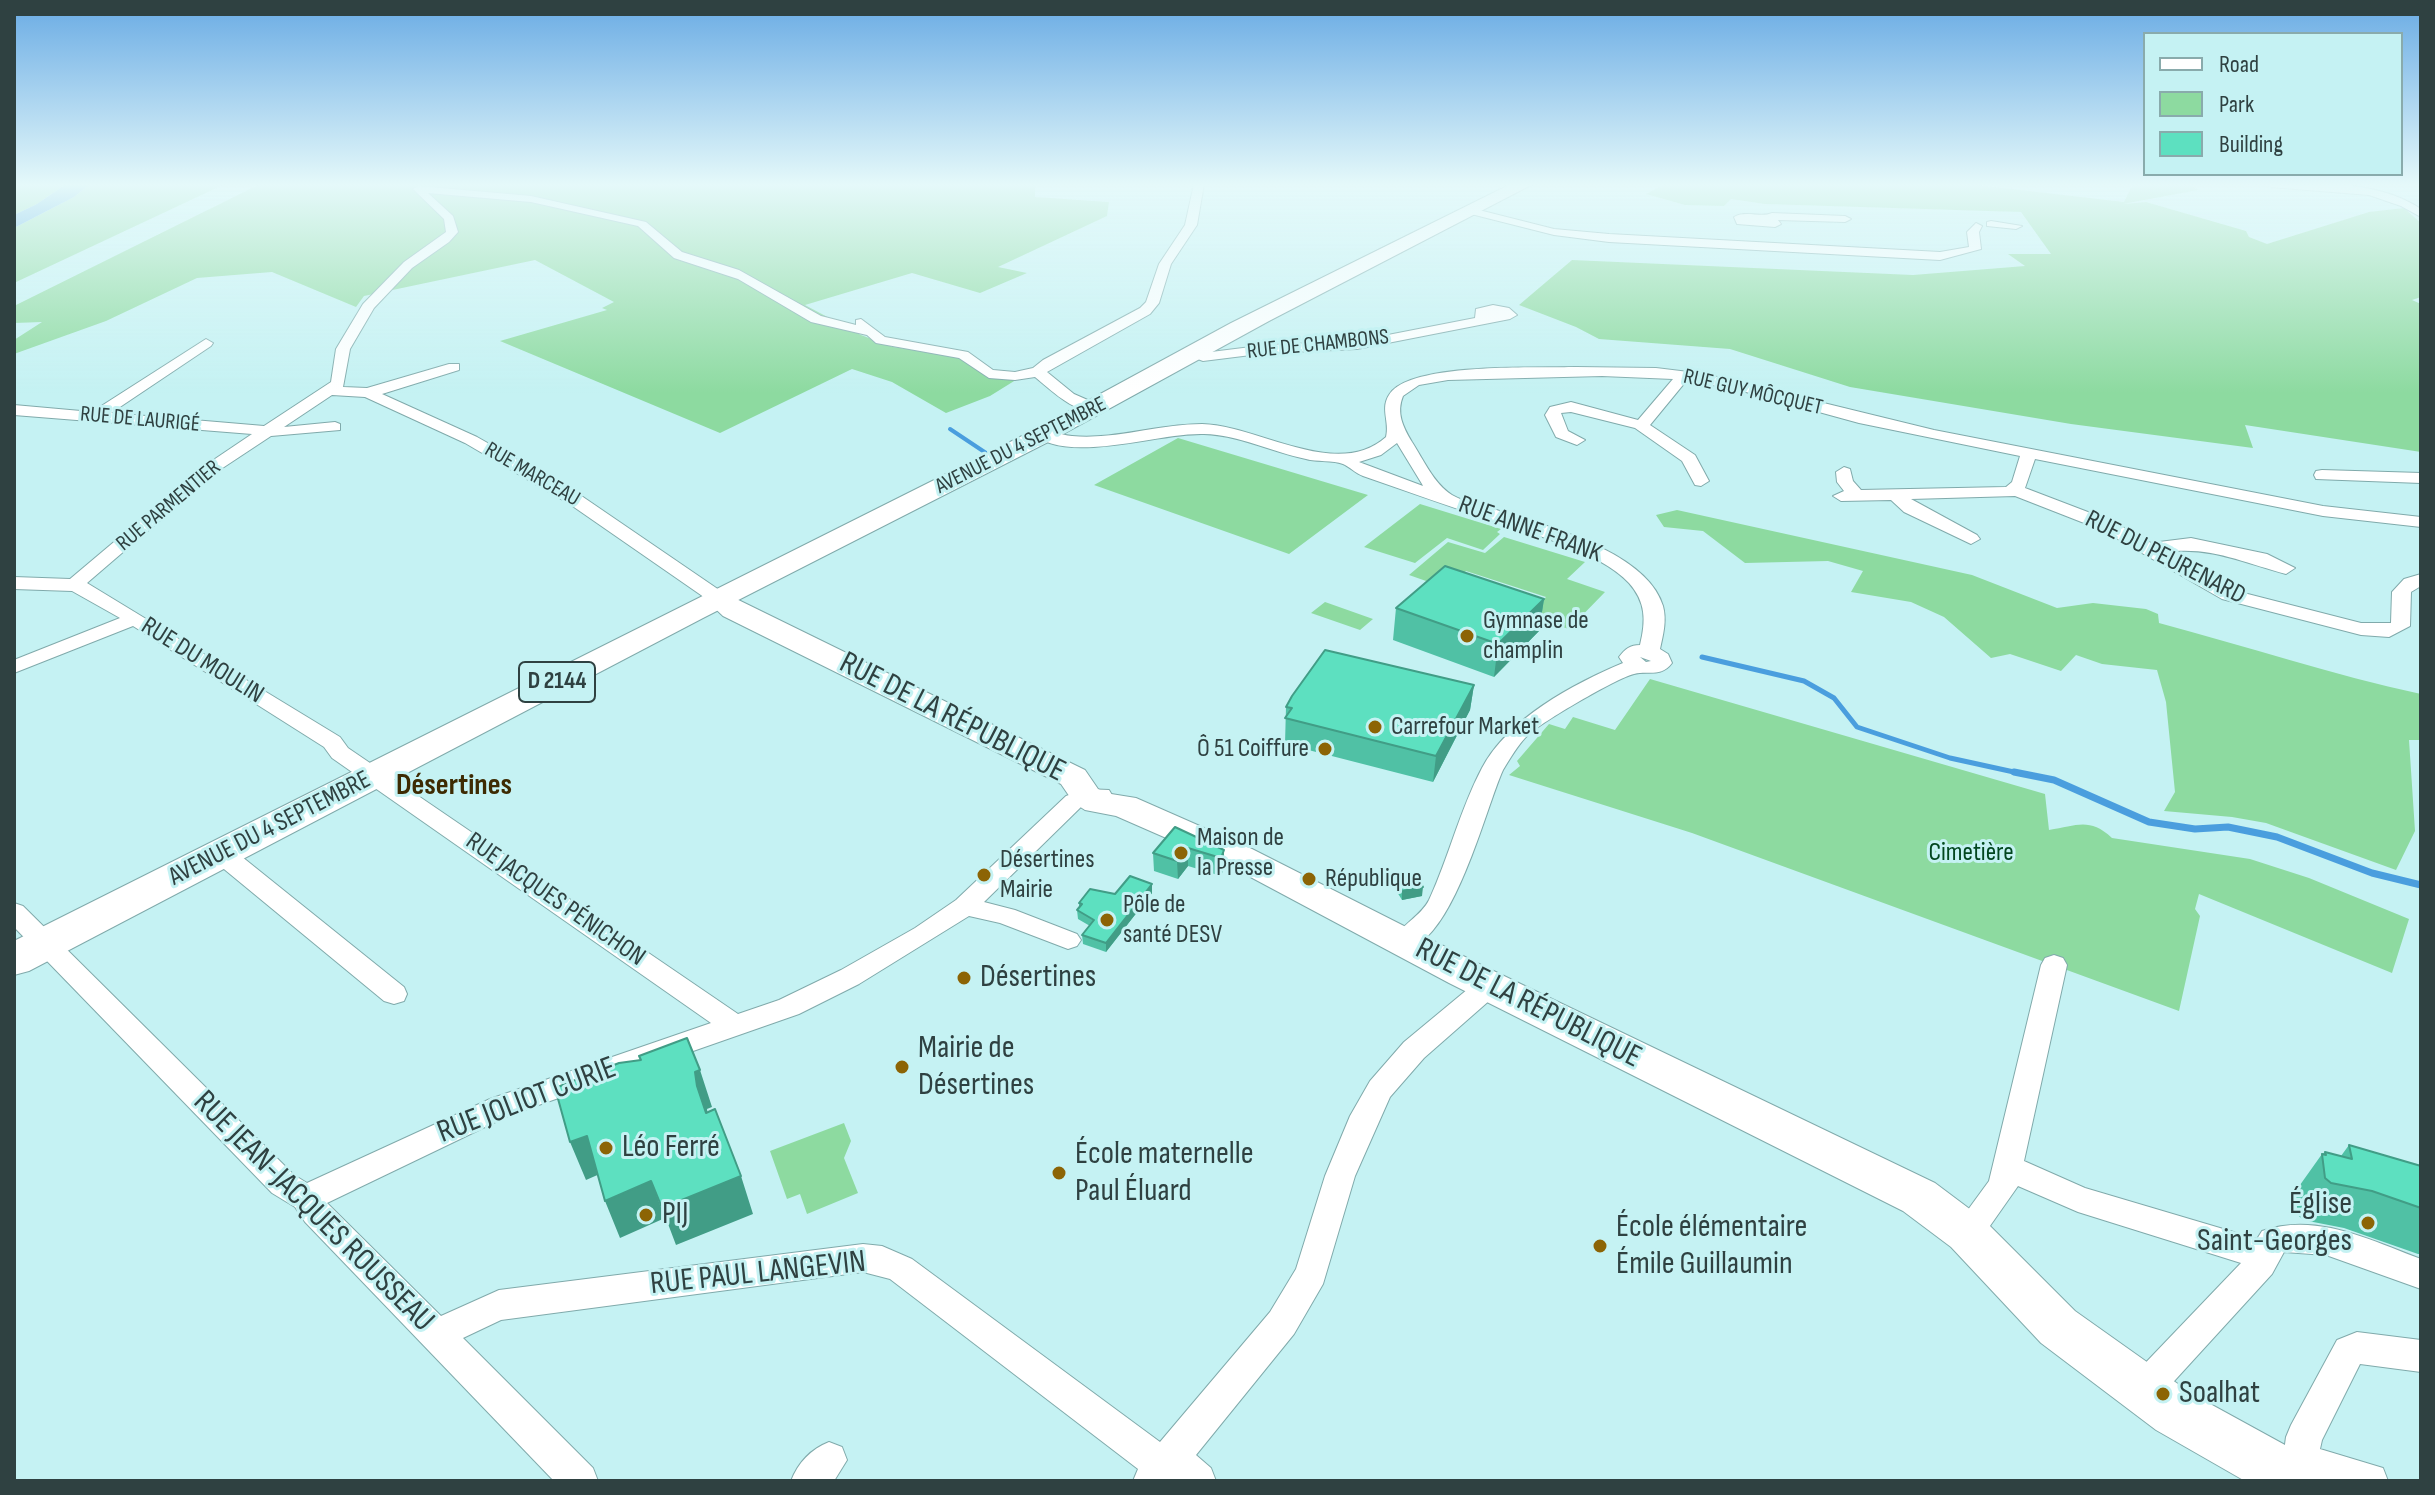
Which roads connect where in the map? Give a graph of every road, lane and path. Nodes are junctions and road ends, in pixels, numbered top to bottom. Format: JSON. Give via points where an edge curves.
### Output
{"nodes":[{"id":1,"x":425,"y":254,"type":"edge"},
{"id":2,"x":676,"y":254,"type":"edge"},
{"id":3,"x":1172,"y":254,"type":"edge"},
{"id":4,"x":1387,"y":254,"type":"edge"},
{"id":5,"x":1891,"y":254,"type":"edge"},
{"id":6,"x":1961,"y":254,"type":"edge"},
{"id":7,"x":845,"y":316,"type":"dead end"},
{"id":8,"x":1486,"y":318,"type":"dead end"},
{"id":9,"x":870,"y":331,"type":"junction"},
{"id":10,"x":206,"y":343,"type":"dead end"},
{"id":11,"x":1192,"y":355,"type":"junction"},
{"id":12,"x":454,"y":367,"type":"dead end"},
{"id":13,"x":1038,"y":372,"type":"junction"},
{"id":14,"x":1683,"y":376,"type":"junction"},
{"id":15,"x":328,"y":390,"type":"junction"},
{"id":16,"x":368,"y":393,"type":"junction"},
{"id":17,"x":14,"y":410,"type":"edge"},
{"id":18,"x":1089,"y":415,"type":"junction"},
{"id":19,"x":95,"y":417,"type":"junction"},
{"id":20,"x":1640,"y":425,"type":"junction"},
{"id":21,"x":335,"y":427,"type":"dead end"},
{"id":22,"x":1396,"y":428,"type":"junction"},
{"id":23,"x":267,"y":430,"type":"junction"},
{"id":24,"x":1047,"y":430,"type":"junction"},
{"id":25,"x":1130,"y":438,"type":"junction"},
{"id":26,"x":1577,"y":440,"type":"dead end"},
{"id":27,"x":2029,"y":452,"type":"junction"},
{"id":28,"x":1347,"y":459,"type":"junction"},
{"id":29,"x":1844,"y":472,"type":"dead end"},
{"id":30,"x":2322,"y":475,"type":"dead end"},
{"id":31,"x":2421,"y":478,"type":"edge"},
{"id":32,"x":1701,"y":481,"type":"dead end"},
{"id":33,"x":2015,"y":490,"type":"junction"},
{"id":34,"x":1896,"y":495,"type":"junction"},
{"id":35,"x":1446,"y":499,"type":"junction"},
{"id":36,"x":2421,"y":522,"type":"edge"},
{"id":37,"x":1971,"y":539,"type":"dead end"},
{"id":38,"x":2147,"y":549,"type":"junction"},
{"id":39,"x":2286,"y":568,"type":"dead end"},
{"id":40,"x":2421,"y":580,"type":"edge"},
{"id":41,"x":14,"y":583,"type":"edge"},
{"id":42,"x":74,"y":585,"type":"junction"},
{"id":43,"x":728,"y":593,"type":"junction"},
{"id":44,"x":134,"y":619,"type":"junction"},
{"id":45,"x":14,"y":667,"type":"edge"},
{"id":46,"x":375,"y":774,"type":"junction"},
{"id":47,"x":1102,"y":801,"type":"junction"},
{"id":48,"x":222,"y":854,"type":"junction"},
{"id":49,"x":965,"y":906,"type":"junction"},
{"id":50,"x":14,"y":912,"type":"edge"},
{"id":51,"x":1068,"y":940,"type":"dead end"},
{"id":52,"x":1405,"y":941,"type":"junction"},
{"id":53,"x":30,"y":952,"type":"edge"},
{"id":54,"x":2054,"y":965,"type":"dead end"},
{"id":55,"x":1489,"y":986,"type":"junction"},
{"id":56,"x":394,"y":994,"type":"dead end"},
{"id":57,"x":735,"y":1026,"type":"junction"},
{"id":58,"x":2008,"y":1168,"type":"junction"},
{"id":59,"x":306,"y":1198,"type":"junction"},
{"id":60,"x":1967,"y":1233,"type":"junction"},
{"id":61,"x":2265,"y":1256,"type":"junction"},
{"id":62,"x":2421,"y":1274,"type":"edge"},
{"id":63,"x":438,"y":1336,"type":"junction"},
{"id":64,"x":2421,"y":1356,"type":"edge"},
{"id":65,"x":2143,"y":1390,"type":"junction"},
{"id":66,"x":1171,"y":1471,"type":"edge"},
{"id":67,"x":2299,"y":1475,"type":"edge"},
{"id":68,"x":580,"y":1481,"type":"edge"},
{"id":69,"x":2370,"y":1481,"type":"edge"}],
"edges":[{"from":1,"to":15,"type":"street","via":[[368,307],[343,349],[338,384]]},
{"from":2,"to":9,"type":"street","via":[[742,276],[815,321]]},
{"from":3,"to":13,"type":"street","via":[[1145,311]]},
{"from":4,"to":11,"type":"main road","number":"D 2144"},
{"from":5,"to":6,"type":"street"},
{"from":7,"to":9,"type":"street"},
{"from":8,"to":11,"type":"street","name":"RUE DE CHAMBONS","via":[[1357,345]]},
{"from":9,"to":13,"type":"street","via":[[881,340],[963,355],[998,376]]},
{"from":10,"to":19,"type":"street"},
{"from":11,"to":18,"type":"main road","name":"AVENUE DU 4 SEPTEMBRE","number":"D 2144"},
{"from":12,"to":16,"type":"street"},
{"from":13,"to":18,"type":"street"},
{"from":14,"to":20,"type":"street"},
{"from":14,"to":22,"type":"street","name":"RUE GUY MÔCQUET","via":[[1433,378],[1409,385],[1395,397],[1391,411]]},
{"from":14,"to":27,"type":"street","name":"RUE GUY MÔCQUET"},
{"from":15,"to":16,"type":"street","name":"RUE MARCEAU"},
{"from":15,"to":23,"type":"street","name":"RUE PARMENTIER"},
{"from":16,"to":43,"type":"street","name":"RUE MARCEAU","via":[[471,440]]},
{"from":17,"to":19,"type":"street","name":"RUE DE LAURIGÉ"},
{"from":18,"to":24,"type":"main road","name":"AVENUE DU 4 SEPTEMBRE","number":"D 2144"},
{"from":18,"to":25,"type":"street"},
{"from":19,"to":23,"type":"street","name":"RUE DE LAURIGÉ"},
{"from":20,"to":26,"type":"street","via":[[1571,407],[1555,410],[1562,434]]},
{"from":20,"to":32,"type":"street","via":[[1682,451]]},
{"from":21,"to":23,"type":"street"},
{"from":22,"to":28,"type":"street","via":[[1380,449]]},
{"from":22,"to":35,"type":"street","via":[[1430,484]]},
{"from":23,"to":42,"type":"street","name":"RUE PARMENTIER","via":[[209,470]]},
{"from":24,"to":25,"type":"street","via":[[1105,441]]},
{"from":24,"to":43,"type":"main road","name":"AVENUE DU 4 SEPTEMBRE","number":"D 2144"},
{"from":25,"to":28,"type":"street","via":[[1204,429]]},
{"from":27,"to":33,"type":"street"},
{"from":27,"to":36,"type":"street","name":"RUE GUY MÔCQUET","via":[[2319,510]]},
{"from":28,"to":35,"type":"street","name":"RUE ANNE FRANK","via":[[1369,473]]},
{"from":29,"to":34,"type":"street","via":[[1849,496]]},
{"from":30,"to":31,"type":"street"},
{"from":33,"to":34,"type":"street","via":[[1996,495]]},
{"from":33,"to":38,"type":"street","name":"RUE DU PEURENARD","via":[[2108,526]]},
{"from":34,"to":37,"type":"street","via":[[1910,508]]},
{"from":35,"to":52,"type":"street","name":"RUE ANNE FRANK","via":[[1617,563],[1637,580],[1656,614],[1643,658],[1520,731],[1493,768],[1438,908]]},
{"from":38,"to":39,"type":"street","via":[[2191,543]]},
{"from":38,"to":40,"type":"street","name":"RUE DU PEURENARD","via":[[2229,595],[2372,630],[2400,626],[2402,589]]},
{"from":41,"to":42,"type":"street","name":"RUE DU MOULIN"},
{"from":42,"to":44,"type":"street","name":"RUE DU MOULIN"},
{"from":43,"to":46,"type":"main road","name":"AVENUE DU 4 SEPTEMBRE","number":"D 2144"},
{"from":43,"to":47,"type":"street","name":"RUE DE LA RÉPUBLIQUE","via":[[733,610],[1073,777]]},
{"from":44,"to":45,"type":"street"},
{"from":44,"to":46,"type":"street","name":"RUE DU MOULIN"},
{"from":46,"to":48,"type":"main road","name":"AVENUE DU 4 SEPTEMBRE","number":"D 2144"},
{"from":46,"to":57,"type":"street","name":"RUE JACQUES PÉNICHON"},
{"from":47,"to":49,"type":"street","name":"RUE JOLIOT CURIE","via":[[1077,814],[1008,883]]},
{"from":47,"to":52,"type":"street","name":"RUE DE LA RÉPUBLIQUE","via":[[1240,857]]},
{"from":48,"to":53,"type":"main road","name":"AVENUE DU 4 SEPTEMBRE","number":"D 2144"},
{"from":48,"to":56,"type":"street"},
{"from":49,"to":51,"type":"street"},
{"from":49,"to":57,"type":"street","name":"RUE JOLIOT CURIE","via":[[850,977]]},
{"from":50,"to":53,"type":"street","name":"RUE JEAN-JACQUES ROUSSEAU"},
{"from":52,"to":55,"type":"street","name":"RUE DE LA RÉPUBLIQUE"},
{"from":53,"to":59,"type":"street","name":"RUE JEAN-JACQUES ROUSSEAU","via":[[283,1184]]},
{"from":54,"to":58,"type":"street"},
{"from":55,"to":60,"type":"street","name":"RUE DE LA RÉPUBLIQUE","via":[[1919,1197]]},
{"from":55,"to":66,"type":"street","via":[[1414,1050],[1380,1089],[1340,1176],[1311,1274],[1282,1323]]},
{"from":57,"to":59,"type":"street","name":"RUE JOLIOT CURIE","via":[[500,1107]]},
{"from":58,"to":60,"type":"street","via":[[2003,1186]]},
{"from":58,"to":61,"type":"street","via":[[2078,1199]]},
{"from":59,"to":63,"type":"street","name":"RUE JEAN-JACQUES ROUSSEAU"},
{"from":60,"to":65,"type":"street","name":"RUE DE LA RÉPUBLIQUE","via":[[2058,1327]]},
{"from":61,"to":62,"type":"street","via":[[2273,1241],[2287,1235],[2310,1237]]},
{"from":61,"to":65,"type":"street"},
{"from":63,"to":66,"type":"street","name":"RUE PAUL LANGEVIN","via":[[499,1305],[863,1258],[882,1260]]},
{"from":63,"to":68,"type":"street","name":"RUE JEAN-JACQUES ROUSSEAU"},
{"from":64,"to":67,"type":"street","via":[[2359,1346],[2349,1351],[2304,1437]]},
{"from":65,"to":67,"type":"street","name":"RUE DE LA RÉPUBLIQUE","via":[[2174,1412]]},
{"from":67,"to":69,"type":"street"}]}
